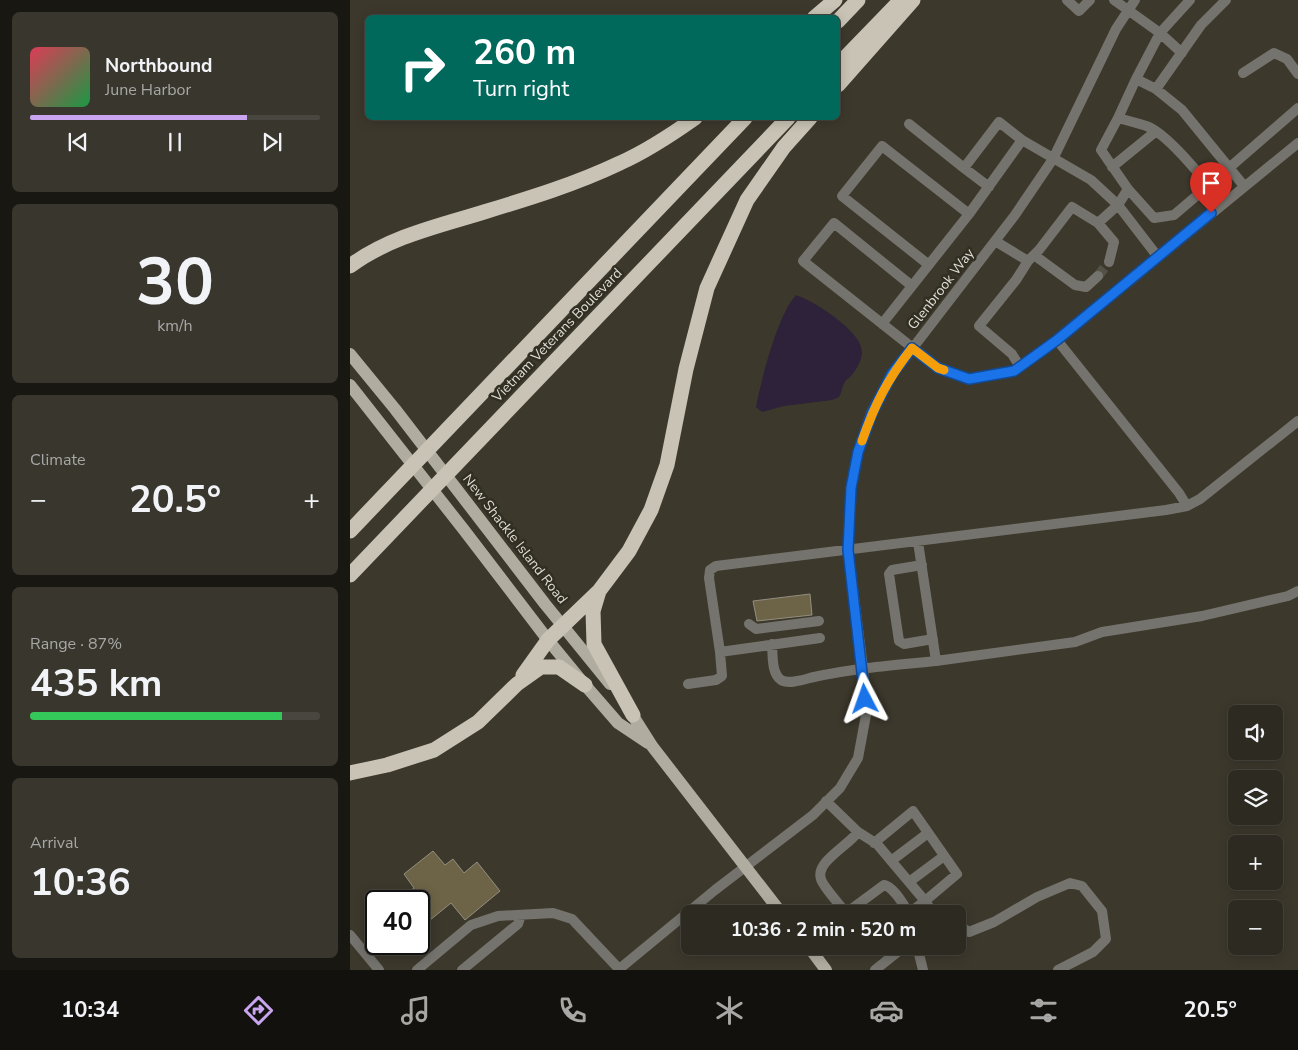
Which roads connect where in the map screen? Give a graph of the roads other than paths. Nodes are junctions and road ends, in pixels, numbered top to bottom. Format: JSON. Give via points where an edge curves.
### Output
{"nodes":[{"id":1,"x":834,"y":0,"type":"edge"},
{"id":2,"x":858,"y":0,"type":"edge"},
{"id":3,"x":900,"y":0,"type":"edge"},
{"id":4,"x":913,"y":0,"type":"edge"},
{"id":5,"x":1067,"y":0,"type":"edge"},
{"id":6,"x":1090,"y":0,"type":"edge"},
{"id":7,"x":1114,"y":0,"type":"edge"},
{"id":8,"x":1135,"y":0,"type":"edge"},
{"id":9,"x":1190,"y":0,"type":"edge"},
{"id":10,"x":1226,"y":0,"type":"edge"},
{"id":11,"x":1128,"y":11,"type":"junction"},
{"id":12,"x":817,"y":15,"type":"edge"},
{"id":13,"x":840,"y":19,"type":"edge"},
{"id":14,"x":1160,"y":33,"type":"junction"},
{"id":15,"x":1182,"y":52,"type":"junction"},
{"id":16,"x":840,"y":64,"type":"edge"},
{"id":17,"x":1243,"y":73,"type":"dead end"},
{"id":18,"x":1298,"y":74,"type":"edge"},
{"id":19,"x":1136,"y":79,"type":"junction"},
{"id":20,"x":840,"y":83,"type":"edge"},
{"id":21,"x":1156,"y":89,"type":"junction"},
{"id":22,"x":1298,"y":108,"type":"edge"},
{"id":23,"x":1118,"y":118,"type":"junction"},
{"id":24,"x":692,"y":120,"type":"edge"},
{"id":25,"x":743,"y":120,"type":"edge"},
{"id":26,"x":786,"y":120,"type":"edge"},
{"id":27,"x":808,"y":120,"type":"edge"},
{"id":28,"x":909,"y":124,"type":"dead end"},
{"id":29,"x":1155,"y":132,"type":"junction"},
{"id":30,"x":1022,"y":140,"type":"junction"},
{"id":31,"x":1298,"y":144,"type":"edge"},
{"id":32,"x":1053,"y":159,"type":"junction"},
{"id":33,"x":1112,"y":167,"type":"junction"},
{"id":34,"x":964,"y":168,"type":"junction"},
{"id":35,"x":1229,"y":168,"type":"junction"},
{"id":36,"x":1208,"y":186,"type":"junction"},
{"id":37,"x":1244,"y":186,"type":"junction"},
{"id":38,"x":989,"y":187,"type":"junction"},
{"id":39,"x":1128,"y":188,"type":"junction"},
{"id":40,"x":1224,"y":203,"type":"junction"},
{"id":41,"x":1118,"y":205,"type":"junction"},
{"id":42,"x":969,"y":214,"type":"junction"},
{"id":43,"x":1098,"y":223,"type":"junction"},
{"id":44,"x":995,"y":241,"type":"junction"},
{"id":45,"x":1158,"y":257,"type":"junction"},
{"id":46,"x":1031,"y":258,"type":"junction"},
{"id":47,"x":1109,"y":262,"type":"tunnel mouth"},
{"id":48,"x":929,"y":265,"type":"junction"},
{"id":49,"x":350,"y":266,"type":"edge"},
{"id":50,"x":1098,"y":276,"type":"tunnel mouth"},
{"id":51,"x":912,"y":286,"type":"junction"},
{"id":52,"x":882,"y":324,"type":"junction"},
{"id":53,"x":1057,"y":340,"type":"junction"},
{"id":54,"x":912,"y":348,"type":"junction"},
{"id":55,"x":350,"y":354,"type":"edge"},
{"id":56,"x":1020,"y":367,"type":"junction"},
{"id":57,"x":350,"y":385,"type":"edge"},
{"id":58,"x":1298,"y":421,"type":"edge"},
{"id":59,"x":1187,"y":506,"type":"junction"},
{"id":60,"x":350,"y":531,"type":"edge"},
{"id":61,"x":918,"y":542,"type":"junction"},
{"id":62,"x":848,"y":550,"type":"junction"},
{"id":63,"x":922,"y":565,"type":"junction"},
{"id":64,"x":350,"y":575,"type":"edge"},
{"id":65,"x":1298,"y":590,"type":"edge"},
{"id":66,"x":599,"y":591,"type":"junction"},
{"id":67,"x":819,"y":621,"type":"dead end"},
{"id":68,"x":749,"y":624,"type":"dead end"},
{"id":69,"x":564,"y":625,"type":"junction"},
{"id":70,"x":820,"y":638,"type":"dead end"},
{"id":71,"x":933,"y":639,"type":"junction"},
{"id":72,"x":548,"y":640,"type":"junction"},
{"id":73,"x":772,"y":644,"type":"junction"},
{"id":74,"x":720,"y":652,"type":"junction"},
{"id":75,"x":936,"y":661,"type":"junction"},
{"id":76,"x":863,"y":668,"type":"junction"},
{"id":77,"x":517,"y":684,"type":"junction"},
{"id":78,"x":688,"y":684,"type":"dead end"},
{"id":79,"x":585,"y":685,"type":"junction"},
{"id":80,"x":633,"y":714,"type":"junction"},
{"id":81,"x":652,"y":746,"type":"junction"},
{"id":82,"x":350,"y":773,"type":"edge"},
{"id":83,"x":826,"y":801,"type":"junction"},
{"id":84,"x":858,"y":832,"type":"junction"},
{"id":85,"x":928,"y":833,"type":"junction"},
{"id":86,"x":874,"y":843,"type":"junction"},
{"id":87,"x":944,"y":856,"type":"junction"},
{"id":88,"x":891,"y":861,"type":"junction"},
{"id":89,"x":745,"y":867,"type":"junction"},
{"id":90,"x":909,"y":882,"type":"junction"},
{"id":91,"x":925,"y":901,"type":"junction"},
{"id":92,"x":775,"y":905,"type":"edge"},
{"id":93,"x":841,"y":905,"type":"edge"},
{"id":94,"x":858,"y":905,"type":"edge"},
{"id":95,"x":903,"y":905,"type":"edge"},
{"id":96,"x":920,"y":905,"type":"edge"},
{"id":97,"x":928,"y":905,"type":"edge"},
{"id":98,"x":520,"y":915,"type":"junction"},
{"id":99,"x":966,"y":930,"type":"edge"},
{"id":100,"x":350,"y":935,"type":"edge"},
{"id":101,"x":815,"y":955,"type":"edge"},
{"id":102,"x":893,"y":955,"type":"edge"},
{"id":103,"x":919,"y":955,"type":"edge"},
{"id":104,"x":379,"y":970,"type":"edge"},
{"id":105,"x":417,"y":970,"type":"edge"},
{"id":106,"x":462,"y":970,"type":"edge"},
{"id":107,"x":619,"y":970,"type":"edge"},
{"id":108,"x":826,"y":970,"type":"edge"},
{"id":109,"x":875,"y":970,"type":"edge"},
{"id":110,"x":923,"y":970,"type":"edge"},
{"id":111,"x":1058,"y":970,"type":"edge"}],
"edges":[{"from":1,"to":12,"type":"highway"},
{"from":2,"to":13,"type":"highway"},
{"from":3,"to":16,"type":"highway"},
{"from":4,"to":20,"type":"highway"},
{"from":5,"to":6,"type":"street","via":[[1079,11]]},
{"from":7,"to":11,"type":"street"},
{"from":8,"to":11,"type":"street","name":"Glenbrook Way"},
{"from":9,"to":14,"type":"street"},
{"from":10,"to":15,"type":"street"},
{"from":11,"to":14,"type":"street"},
{"from":11,"to":32,"type":"street","name":"Glenbrook Way","via":[[1116,29]]},
{"from":14,"to":15,"type":"street"},
{"from":14,"to":19,"type":"street"},
{"from":15,"to":21,"type":"street"},
{"from":17,"to":18,"type":"street","via":[[1274,53],[1287,60]]},
{"from":19,"to":21,"type":"street"},
{"from":19,"to":23,"type":"street"},
{"from":21,"to":35,"type":"street","via":[[1182,110]]},
{"from":22,"to":35,"type":"street"},
{"from":23,"to":29,"type":"street"},
{"from":23,"to":33,"type":"street","via":[[1101,150]]},
{"from":24,"to":49,"type":"highway","via":[[621,163],[559,188],[394,240]]},
{"from":25,"to":60,"type":"highway","name":"Vietnam Veterans Boulevard"},
{"from":26,"to":64,"type":"highway","name":"Vietnam Veterans Boulevard"},
{"from":27,"to":66,"type":"highway","via":[[784,147],[747,200],[707,288],[686,369],[667,464],[652,510],[629,551]]},
{"from":28,"to":34,"type":"street"},
{"from":29,"to":33,"type":"street"},
{"from":29,"to":36,"type":"street"},
{"from":30,"to":32,"type":"street"},
{"from":30,"to":34,"type":"street","via":[[999,122]]},
{"from":30,"to":38,"type":"street"},
{"from":31,"to":37,"type":"street"},
{"from":32,"to":41,"type":"street","via":[[1091,180]]},
{"from":32,"to":44,"type":"street","name":"Glenbrook Way"},
{"from":33,"to":39,"type":"street"},
{"from":34,"to":38,"type":"street"},
{"from":35,"to":37,"type":"street"},
{"from":36,"to":39,"type":"street","via":[[1174,215],[1154,218]]},
{"from":36,"to":40,"type":"street"},
{"from":37,"to":40,"type":"street"},
{"from":38,"to":42,"type":"street"},
{"from":39,"to":41,"type":"street"},
{"from":40,"to":45,"type":"street"},
{"from":41,"to":43,"type":"street"},
{"from":41,"to":45,"type":"street"},
{"from":42,"to":48,"type":"street"},
{"from":42,"to":48,"type":"street","via":[[882,146],[842,196]]},
{"from":43,"to":46,"type":"street","via":[[1072,207]]},
{"from":43,"to":47,"type":"street","via":[[1114,242]]},
{"from":44,"to":46,"type":"street"},
{"from":44,"to":54,"type":"street","name":"Glenbrook Way"},
{"from":45,"to":53,"type":"street"},
{"from":46,"to":50,"type":"street","via":[[1075,285],[1086,288]]},
{"from":46,"to":56,"type":"street","via":[[979,326],[1012,354]]},
{"from":48,"to":51,"type":"street"},
{"from":51,"to":52,"type":"street"},
{"from":51,"to":52,"type":"street","via":[[834,223],[803,261]]},
{"from":52,"to":54,"type":"street"},
{"from":53,"to":56,"type":"street"},
{"from":53,"to":59,"type":"street"},
{"from":54,"to":56,"type":"street","via":[[938,368],[969,379],[1014,371]]},
{"from":54,"to":62,"type":"street","name":"Glenbrook Way","via":[[892,374],[872,413],[858,452],[851,488]]},
{"from":55,"to":69,"type":"main road","name":"New Shackle Island Road"},
{"from":57,"to":72,"type":"main road","name":"New Shackle Island Road"},
{"from":58,"to":59,"type":"street"},
{"from":59,"to":61,"type":"street"},
{"from":61,"to":62,"type":"street"},
{"from":61,"to":63,"type":"street"},
{"from":62,"to":74,"type":"street","via":[[716,566],[710,570]]},
{"from":62,"to":76,"type":"street","name":"Glenbrook Way"},
{"from":63,"to":71,"type":"street"},
{"from":63,"to":71,"type":"street","via":[[892,570],[890,584],[899,641],[904,644]]},
{"from":65,"to":75,"type":"street","via":[[1288,596],[1202,616],[1102,632],[1075,642]]},
{"from":66,"to":69,"type":"highway"},
{"from":66,"to":80,"type":"highway","via":[[593,612],[594,644]]},
{"from":67,"to":68,"type":"street","via":[[756,629]]},
{"from":69,"to":72,"type":"highway"},
{"from":69,"to":80,"type":"main road","name":"New Shackle Island Road"},
{"from":70,"to":73,"type":"street"},
{"from":71,"to":75,"type":"street"},
{"from":72,"to":77,"type":"highway"},
{"from":72,"to":79,"type":"main road","name":"New Shackle Island Road"},
{"from":73,"to":74,"type":"street"},
{"from":73,"to":76,"type":"street","via":[[774,672],[784,681]]},
{"from":74,"to":78,"type":"street","via":[[722,676],[716,680]]},
{"from":75,"to":76,"type":"street"},
{"from":76,"to":83,"type":"street","name":"Glenbrook Way","via":[[866,715],[858,758],[840,788]]},
{"from":77,"to":79,"type":"highway","via":[[541,667],[558,667]]},
{"from":77,"to":82,"type":"highway","via":[[478,722],[434,750]]},
{"from":79,"to":81,"type":"main road","name":"New Shackle Island Road","via":[[618,723]]},
{"from":80,"to":81,"type":"main road","name":"New Shackle Island Road"},
{"from":81,"to":89,"type":"main road","name":"New Shackle Island Road"},
{"from":83,"to":84,"type":"street"},
{"from":83,"to":89,"type":"street","name":"Glenbrook Way","via":[[813,815]]},
{"from":84,"to":86,"type":"street"},
{"from":84,"to":93,"type":"street","via":[[820,870],[821,880]]},
{"from":85,"to":86,"type":"street","via":[[913,811]]},
{"from":85,"to":87,"type":"street"},
{"from":85,"to":88,"type":"street"},
{"from":86,"to":88,"type":"street"},
{"from":87,"to":90,"type":"street"},
{"from":87,"to":91,"type":"street","via":[[957,874]]},
{"from":88,"to":90,"type":"street"},
{"from":89,"to":92,"type":"main road","name":"New Shackle Island Road"},
{"from":89,"to":107,"type":"street","name":"Glenbrook Way"},
{"from":90,"to":91,"type":"street"},
{"from":91,"to":96,"type":"street"},
{"from":91,"to":97,"type":"street"},
{"from":94,"to":95,"type":"street","via":[[888,885]]},
{"from":98,"to":105,"type":"street","via":[[498,916],[471,925]]},
{"from":98,"to":106,"type":"street","via":[[518,924]]},
{"from":98,"to":107,"type":"street","via":[[553,913],[572,918]]},
{"from":99,"to":111,"type":"street","via":[[969,932],[994,922],[1037,897],[1070,883],[1082,886],[1102,911],[1106,939],[1093,952]]},
{"from":100,"to":104,"type":"street"},
{"from":101,"to":108,"type":"main road"},
{"from":102,"to":109,"type":"street"},
{"from":103,"to":110,"type":"street"}]}
